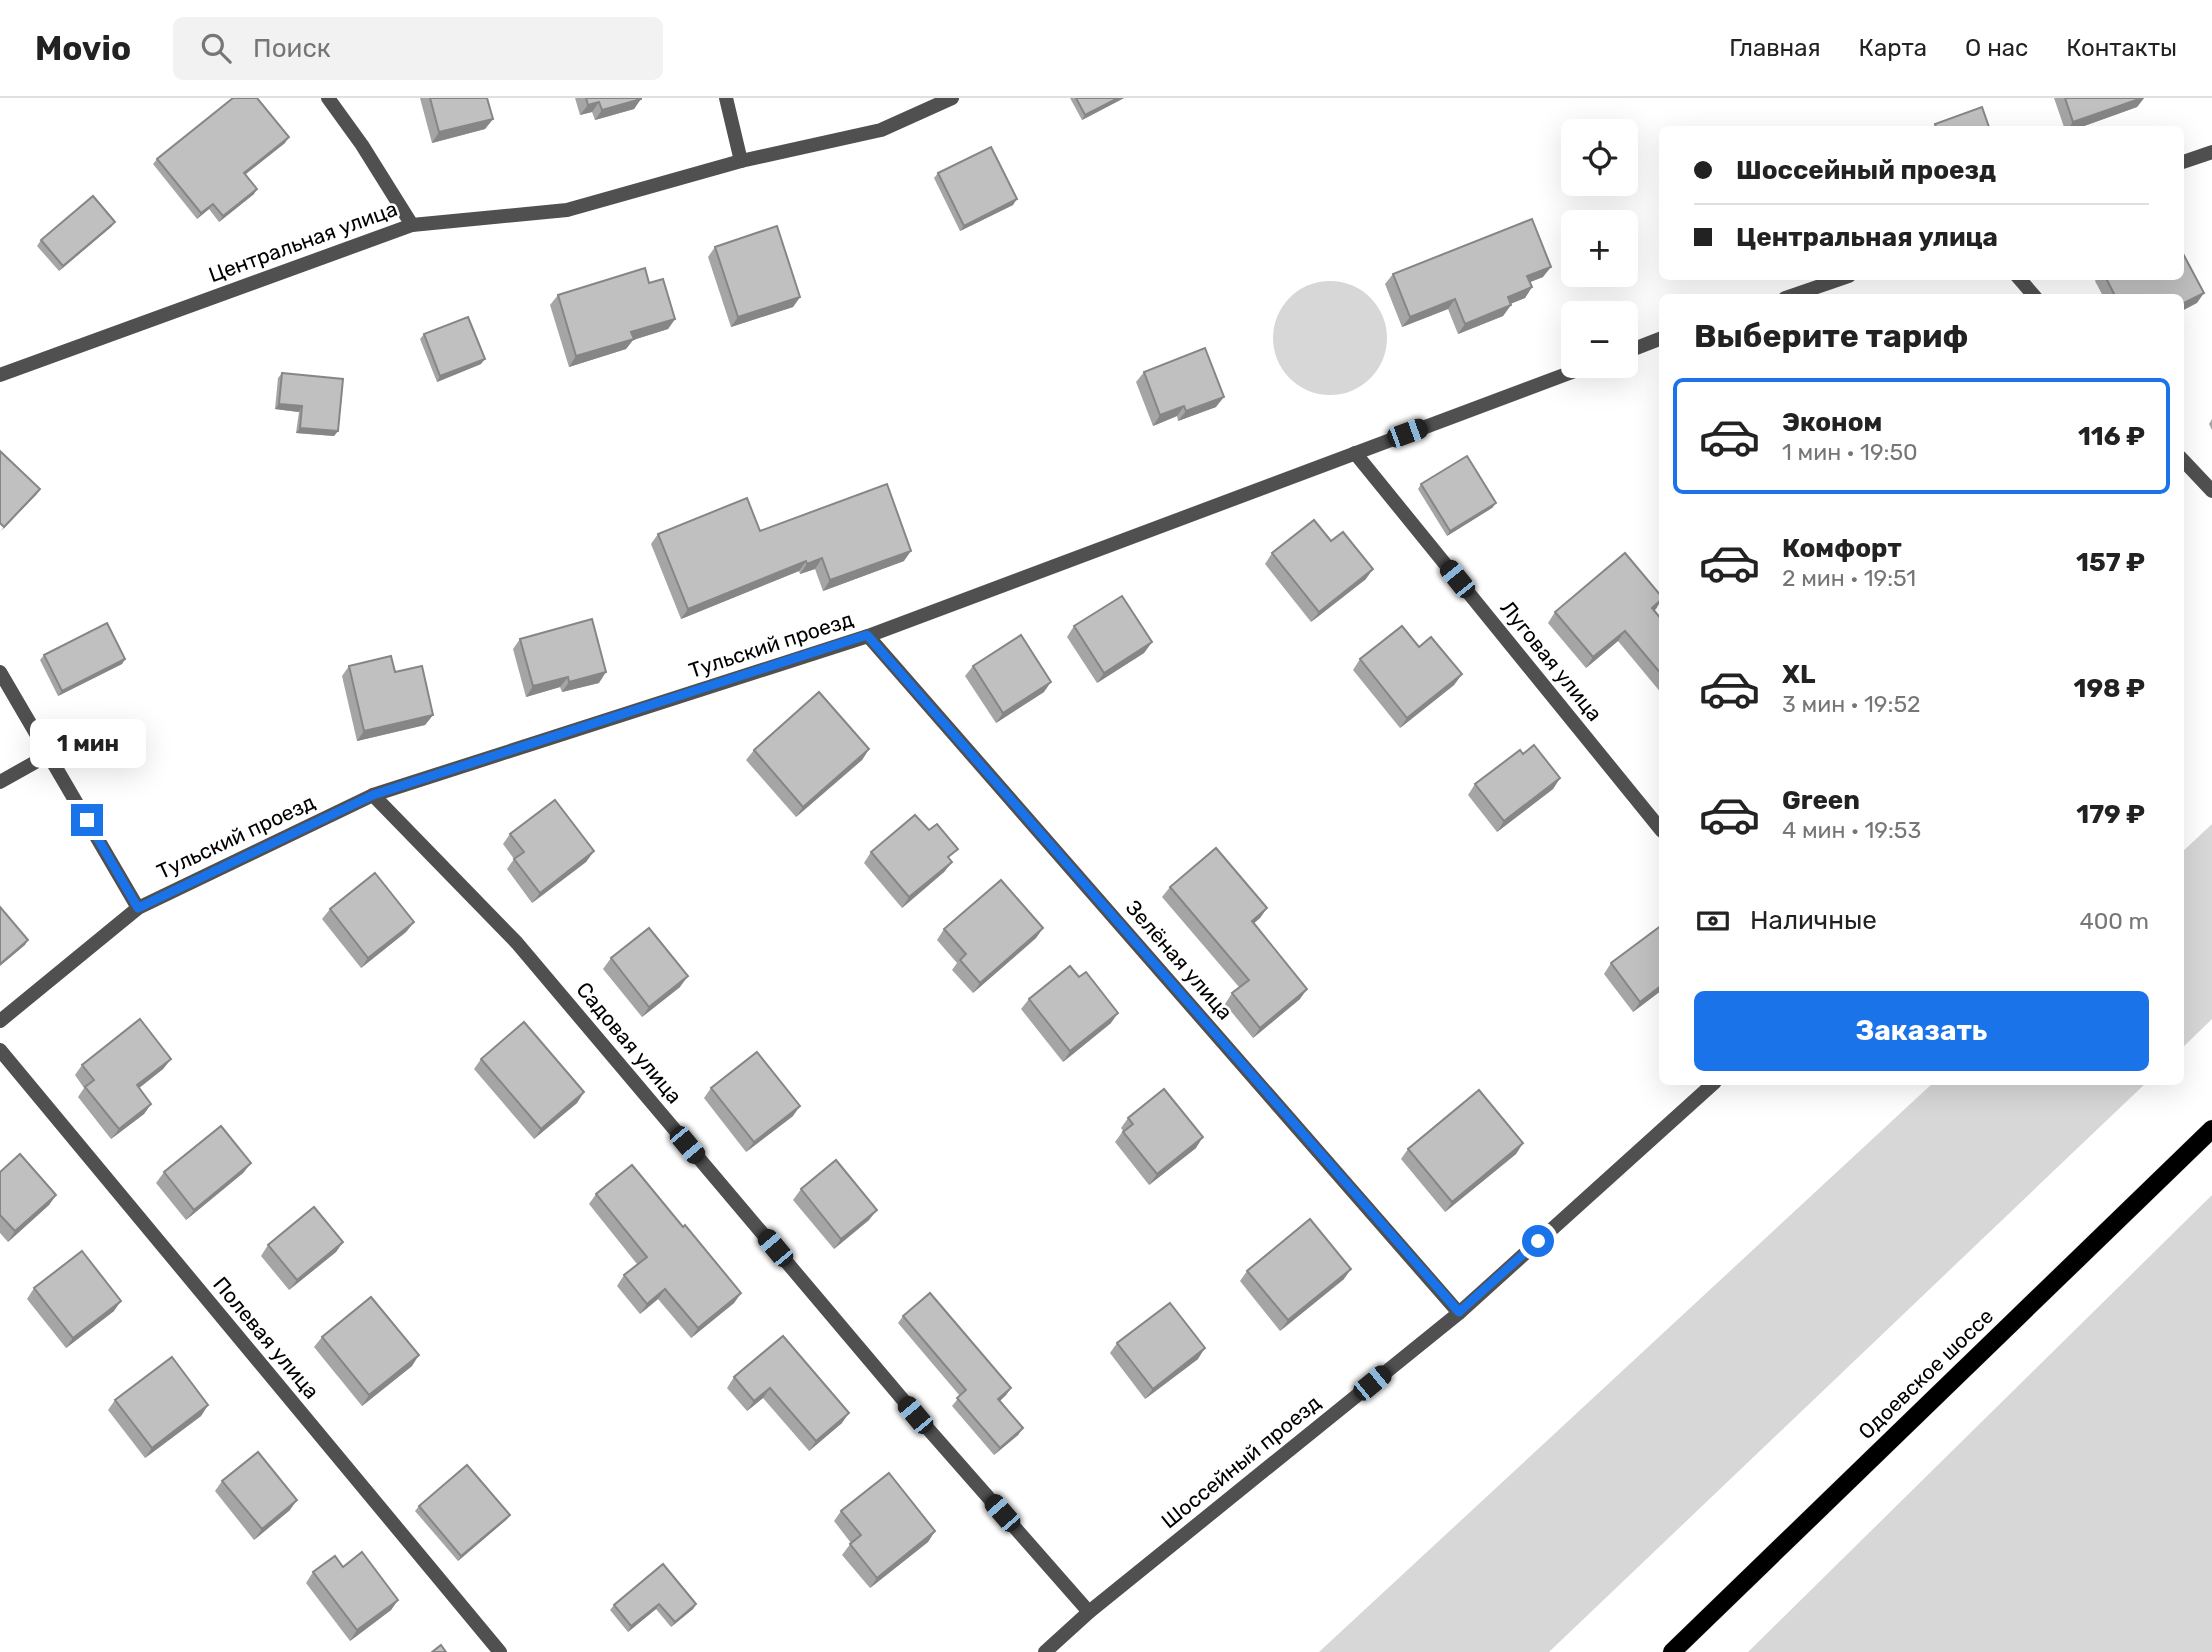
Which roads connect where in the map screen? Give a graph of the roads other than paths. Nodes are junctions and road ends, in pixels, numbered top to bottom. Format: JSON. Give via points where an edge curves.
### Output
{"nodes":[{"id":1,"x":328,"y":98,"type":"edge"},
{"id":2,"x":726,"y":98,"type":"edge"},
{"id":3,"x":951,"y":98,"type":"edge"},
{"id":4,"x":2212,"y":152,"type":"edge"},
{"id":5,"x":741,"y":161,"type":"junction"},
{"id":6,"x":2184,"y":162,"type":"edge"},
{"id":7,"x":411,"y":225,"type":"junction"},
{"id":8,"x":1838,"y":280,"type":"edge"},
{"id":9,"x":2020,"y":280,"type":"edge"},
{"id":10,"x":1797,"y":294,"type":"edge"},
{"id":11,"x":2033,"y":294,"type":"edge"},
{"id":12,"x":1659,"y":339,"type":"edge"},
{"id":13,"x":1638,"y":347,"type":"edge"},
{"id":14,"x":0,"y":375,"type":"edge"},
{"id":15,"x":1561,"y":376,"type":"edge"},
{"id":16,"x":1355,"y":453,"type":"junction"},
{"id":17,"x":2184,"y":461,"type":"edge"},
{"id":18,"x":2212,"y":491,"type":"edge"},
{"id":19,"x":867,"y":635,"type":"junction"},
{"id":20,"x":0,"y":672,"type":"edge"},
{"id":21,"x":48,"y":755,"type":"junction"},
{"id":22,"x":0,"y":782,"type":"edge"},
{"id":23,"x":373,"y":795,"type":"junction"},
{"id":24,"x":1659,"y":827,"type":"edge"},
{"id":25,"x":138,"y":908,"type":"junction"},
{"id":26,"x":0,"y":1021,"type":"edge"},
{"id":27,"x":0,"y":1050,"type":"edge"},
{"id":28,"x":1712,"y":1085,"type":"edge"},
{"id":29,"x":2212,"y":1129,"type":"edge"},
{"id":30,"x":1459,"y":1312,"type":"junction"},
{"id":31,"x":1089,"y":1612,"type":"junction"},
{"id":32,"x":500,"y":1652,"type":"edge"},
{"id":33,"x":1045,"y":1652,"type":"edge"},
{"id":34,"x":1672,"y":1652,"type":"edge"}],
"edges":[{"from":1,"to":7,"type":"street"},
{"from":2,"to":5,"type":"street"},
{"from":3,"to":5,"type":"street","name":"Центральная улица","via":[[881,130]]},
{"from":4,"to":6,"type":"street"},
{"from":5,"to":7,"type":"street","name":"Центральная улица","via":[[568,210]]},
{"from":7,"to":14,"type":"street","name":"Центральная улица"},
{"from":8,"to":10,"type":"street"},
{"from":9,"to":11,"type":"street"},
{"from":12,"to":13,"type":"street"},
{"from":15,"to":16,"type":"street","name":"Тульский проезд"},
{"from":16,"to":19,"type":"street","name":"Тульский проезд"},
{"from":16,"to":24,"type":"street","name":"Луговая улица"},
{"from":17,"to":18,"type":"street"},
{"from":19,"to":23,"type":"street","name":"Тульский проезд"},
{"from":19,"to":30,"type":"street","name":"Зелёная улица"},
{"from":20,"to":21,"type":"street"},
{"from":21,"to":22,"type":"street"},
{"from":21,"to":25,"type":"street"},
{"from":23,"to":25,"type":"street","name":"Тульский проезд"},
{"from":23,"to":31,"type":"street","name":"Садовая улица","via":[[517,943],[915,1415]]},
{"from":25,"to":26,"type":"street","name":"Тульский проезд"},
{"from":27,"to":32,"type":"street","name":"Полевая улица"},
{"from":28,"to":30,"type":"street","name":"Шоссейный проезд"},
{"from":29,"to":34,"type":"main road","name":"Одоевское шоссе"},
{"from":30,"to":31,"type":"street","name":"Шоссейный проезд"},
{"from":31,"to":33,"type":"street","name":"Шоссейный проезд"}]}
